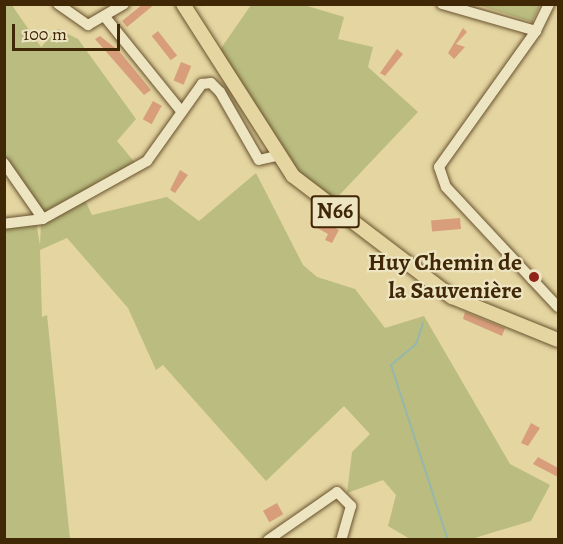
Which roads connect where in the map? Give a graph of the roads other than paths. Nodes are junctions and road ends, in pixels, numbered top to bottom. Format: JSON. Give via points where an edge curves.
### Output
{"nodes":[{"id":1,"x":58,"y":4,"type":"edge"},
{"id":2,"x":124,"y":4,"type":"edge"},
{"id":3,"x":183,"y":4,"type":"edge"},
{"id":4,"x":442,"y":4,"type":"edge"},
{"id":5,"x":549,"y":4,"type":"edge"},
{"id":6,"x":105,"y":17,"type":"junction"},
{"id":7,"x":536,"y":32,"type":"junction"},
{"id":8,"x":182,"y":112,"type":"junction"},
{"id":9,"x":276,"y":156,"type":"junction"},
{"id":10,"x":4,"y":164,"type":"edge"},
{"id":11,"x":43,"y":219,"type":"junction"},
{"id":12,"x":4,"y":224,"type":"edge"},
{"id":13,"x":558,"y":307,"type":"edge"},
{"id":14,"x":558,"y":340,"type":"edge"},
{"id":15,"x":268,"y":540,"type":"edge"},
{"id":16,"x":341,"y":540,"type":"edge"}],
"edges":[{"from":1,"to":6,"type":"street","via":[[88,25]]},
{"from":2,"to":6,"type":"street"},
{"from":3,"to":9,"type":"main road","number":"N66"},
{"from":4,"to":7,"type":"street"},
{"from":5,"to":7,"type":"street"},
{"from":6,"to":8,"type":"street"},
{"from":7,"to":13,"type":"street","via":[[439,167],[446,187]]},
{"from":8,"to":9,"type":"street","via":[[202,84],[211,83],[259,160]]},
{"from":8,"to":11,"type":"street","via":[[147,161]]},
{"from":9,"to":14,"type":"main road","number":"N66","via":[[347,222],[452,297]]},
{"from":10,"to":11,"type":"street"},
{"from":11,"to":12,"type":"street"},
{"from":15,"to":16,"type":"street","via":[[337,492],[351,506]]}]}
